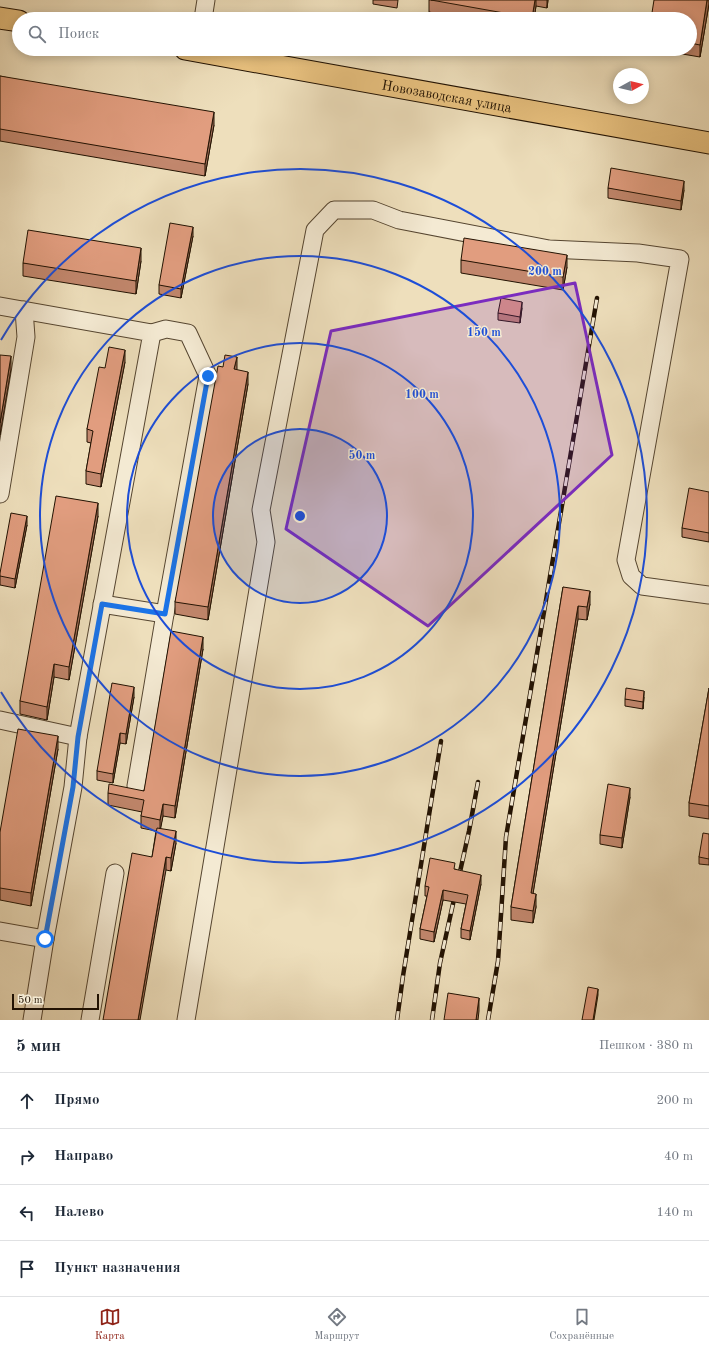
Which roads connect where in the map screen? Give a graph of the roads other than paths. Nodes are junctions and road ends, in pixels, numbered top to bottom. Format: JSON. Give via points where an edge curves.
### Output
{"nodes":[{"id":1,"x":206,"y":0,"type":"edge"},
{"id":2,"x":204,"y":12,"type":"edge"},
{"id":3,"x":0,"y":18,"type":"edge"},
{"id":4,"x":12,"y":20,"type":"edge"},
{"id":5,"x":226,"y":56,"type":"edge"},
{"id":6,"x":709,"y":143,"type":"edge"},
{"id":7,"x":0,"y":306,"type":"edge"},
{"id":8,"x":24,"y":310,"type":"junction"},
{"id":9,"x":152,"y":333,"type":"junction"},
{"id":10,"x":0,"y":494,"type":"edge"},
{"id":11,"x":709,"y":595,"type":"edge"},
{"id":12,"x":102,"y":604,"type":"junction"},
{"id":13,"x":165,"y":614,"type":"junction"},
{"id":14,"x":0,"y":720,"type":"edge"},
{"id":15,"x":78,"y":737,"type":"junction"},
{"id":16,"x":136,"y":786,"type":"dead end"},
{"id":17,"x":115,"y":873,"type":"dead end"},
{"id":18,"x":0,"y":931,"type":"edge"},
{"id":19,"x":45,"y":939,"type":"junction"},
{"id":20,"x":32,"y":1020,"type":"edge"},
{"id":21,"x":90,"y":1020,"type":"edge"},
{"id":22,"x":186,"y":1020,"type":"edge"}],
"edges":[{"from":1,"to":2,"type":"street"},
{"from":3,"to":4,"type":"main road"},
{"from":5,"to":6,"type":"main road","name":"Новозаводская улица"},
{"from":7,"to":8,"type":"street"},
{"from":8,"to":9,"type":"street"},
{"from":8,"to":10,"type":"street","via":[[26,337]]},
{"from":9,"to":12,"type":"street"},
{"from":9,"to":13,"type":"street","via":[[166,329],[188,333],[208,376]]},
{"from":11,"to":22,"type":"street","via":[[642,586],[631,576],[626,560],[680,259],[638,253],[549,249],[399,220],[373,210],[334,210],[316,230],[261,510],[266,542]]},
{"from":12,"to":13,"type":"street"},
{"from":12,"to":15,"type":"street"},
{"from":13,"to":16,"type":"street"},
{"from":14,"to":15,"type":"street"},
{"from":15,"to":19,"type":"street","via":[[73,787]]},
{"from":17,"to":21,"type":"street"},
{"from":18,"to":19,"type":"street"},
{"from":19,"to":20,"type":"street"}]}
